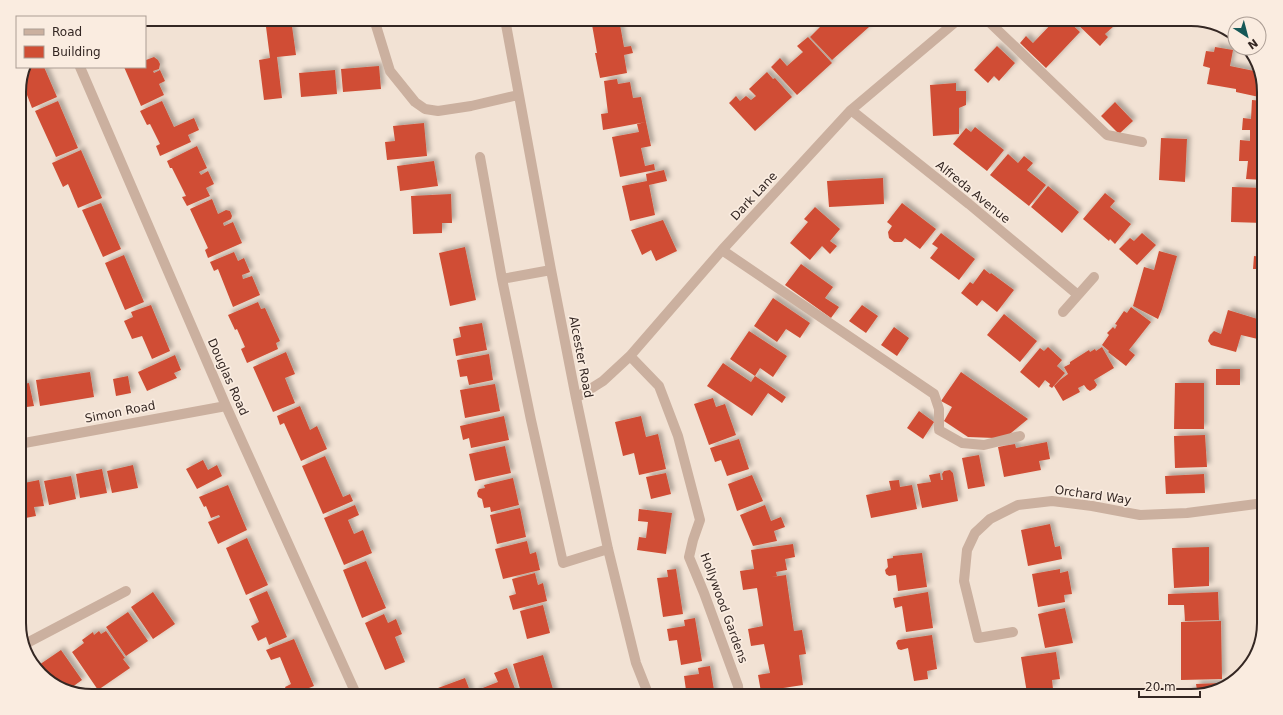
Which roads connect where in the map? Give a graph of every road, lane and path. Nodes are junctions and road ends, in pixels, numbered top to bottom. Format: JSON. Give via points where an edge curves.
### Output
{"nodes":[{"id":1,"x":376,"y":26,"type":"edge"},
{"id":2,"x":506,"y":26,"type":"edge"},
{"id":3,"x":951,"y":26,"type":"edge"},
{"id":4,"x":993,"y":26,"type":"edge"},
{"id":5,"x":80,"y":68,"type":"edge"},
{"id":6,"x":518,"y":95,"type":"junction"},
{"id":7,"x":851,"y":110,"type":"junction"},
{"id":8,"x":1142,"y":142,"type":"dead end"},
{"id":9,"x":480,"y":157,"type":"dead end"},
{"id":10,"x":722,"y":250,"type":"junction"},
{"id":11,"x":550,"y":270,"type":"junction"},
{"id":12,"x":1094,"y":277,"type":"dead end"},
{"id":13,"x":502,"y":278,"type":"junction"},
{"id":14,"x":1078,"y":294,"type":"junction"},
{"id":15,"x":1064,"y":312,"type":"dead end"},
{"id":16,"x":630,"y":356,"type":"junction"},
{"id":17,"x":576,"y":398,"type":"junction"},
{"id":18,"x":226,"y":406,"type":"junction"},
{"id":19,"x":1020,"y":436,"type":"dead end"},
{"id":20,"x":26,"y":443,"type":"edge"},
{"id":21,"x":1257,"y":504,"type":"edge"},
{"id":22,"x":608,"y":549,"type":"junction"},
{"id":23,"x":126,"y":591,"type":"dead end"},
{"id":24,"x":1013,"y":632,"type":"dead end"},
{"id":25,"x":29,"y":642,"type":"edge"},
{"id":26,"x":354,"y":689,"type":"edge"},
{"id":27,"x":646,"y":689,"type":"edge"},
{"id":28,"x":738,"y":689,"type":"edge"}],
"edges":[{"from":1,"to":6,"type":"street","via":[[390,71],[415,102],[426,109],[438,111],[471,106]]},
{"from":2,"to":6,"type":"street","name":"Alcester Road"},
{"from":3,"to":7,"type":"street","name":"Dark Lane"},
{"from":4,"to":8,"type":"street","via":[[1107,135]]},
{"from":5,"to":18,"type":"street","name":"Douglas Road"},
{"from":6,"to":11,"type":"street","name":"Alcester Road"},
{"from":7,"to":10,"type":"street","name":"Dark Lane"},
{"from":7,"to":14,"type":"street","name":"Alfreda Avenue"},
{"from":9,"to":13,"type":"street"},
{"from":10,"to":16,"type":"street","name":"Dark Lane"},
{"from":10,"to":19,"type":"street","via":[[934,394],[939,409],[939,430],[962,444],[984,445]]},
{"from":11,"to":13,"type":"street"},
{"from":11,"to":17,"type":"street","name":"Alcester Road"},
{"from":12,"to":14,"type":"street"},
{"from":13,"to":22,"type":"street","via":[[563,564]]},
{"from":14,"to":15,"type":"street"},
{"from":16,"to":17,"type":"street","name":"Dark Lane","via":[[603,381]]},
{"from":16,"to":28,"type":"street","name":"Hollywood Gardens","via":[[659,386],[678,436],[700,520],[689,557]]},
{"from":17,"to":22,"type":"street","name":"Alcester Road"},
{"from":18,"to":20,"type":"street","name":"Simon Road"},
{"from":18,"to":26,"type":"street","name":"Douglas Road"},
{"from":21,"to":24,"type":"street","name":"Orchard Way","via":[[1187,513],[1140,515],[1052,501],[1018,505],[990,519],[975,533],[967,550],[964,581],[978,638]]},
{"from":22,"to":27,"type":"street","name":"Alcester Road","via":[[636,663]]},
{"from":23,"to":25,"type":"street"}]}
